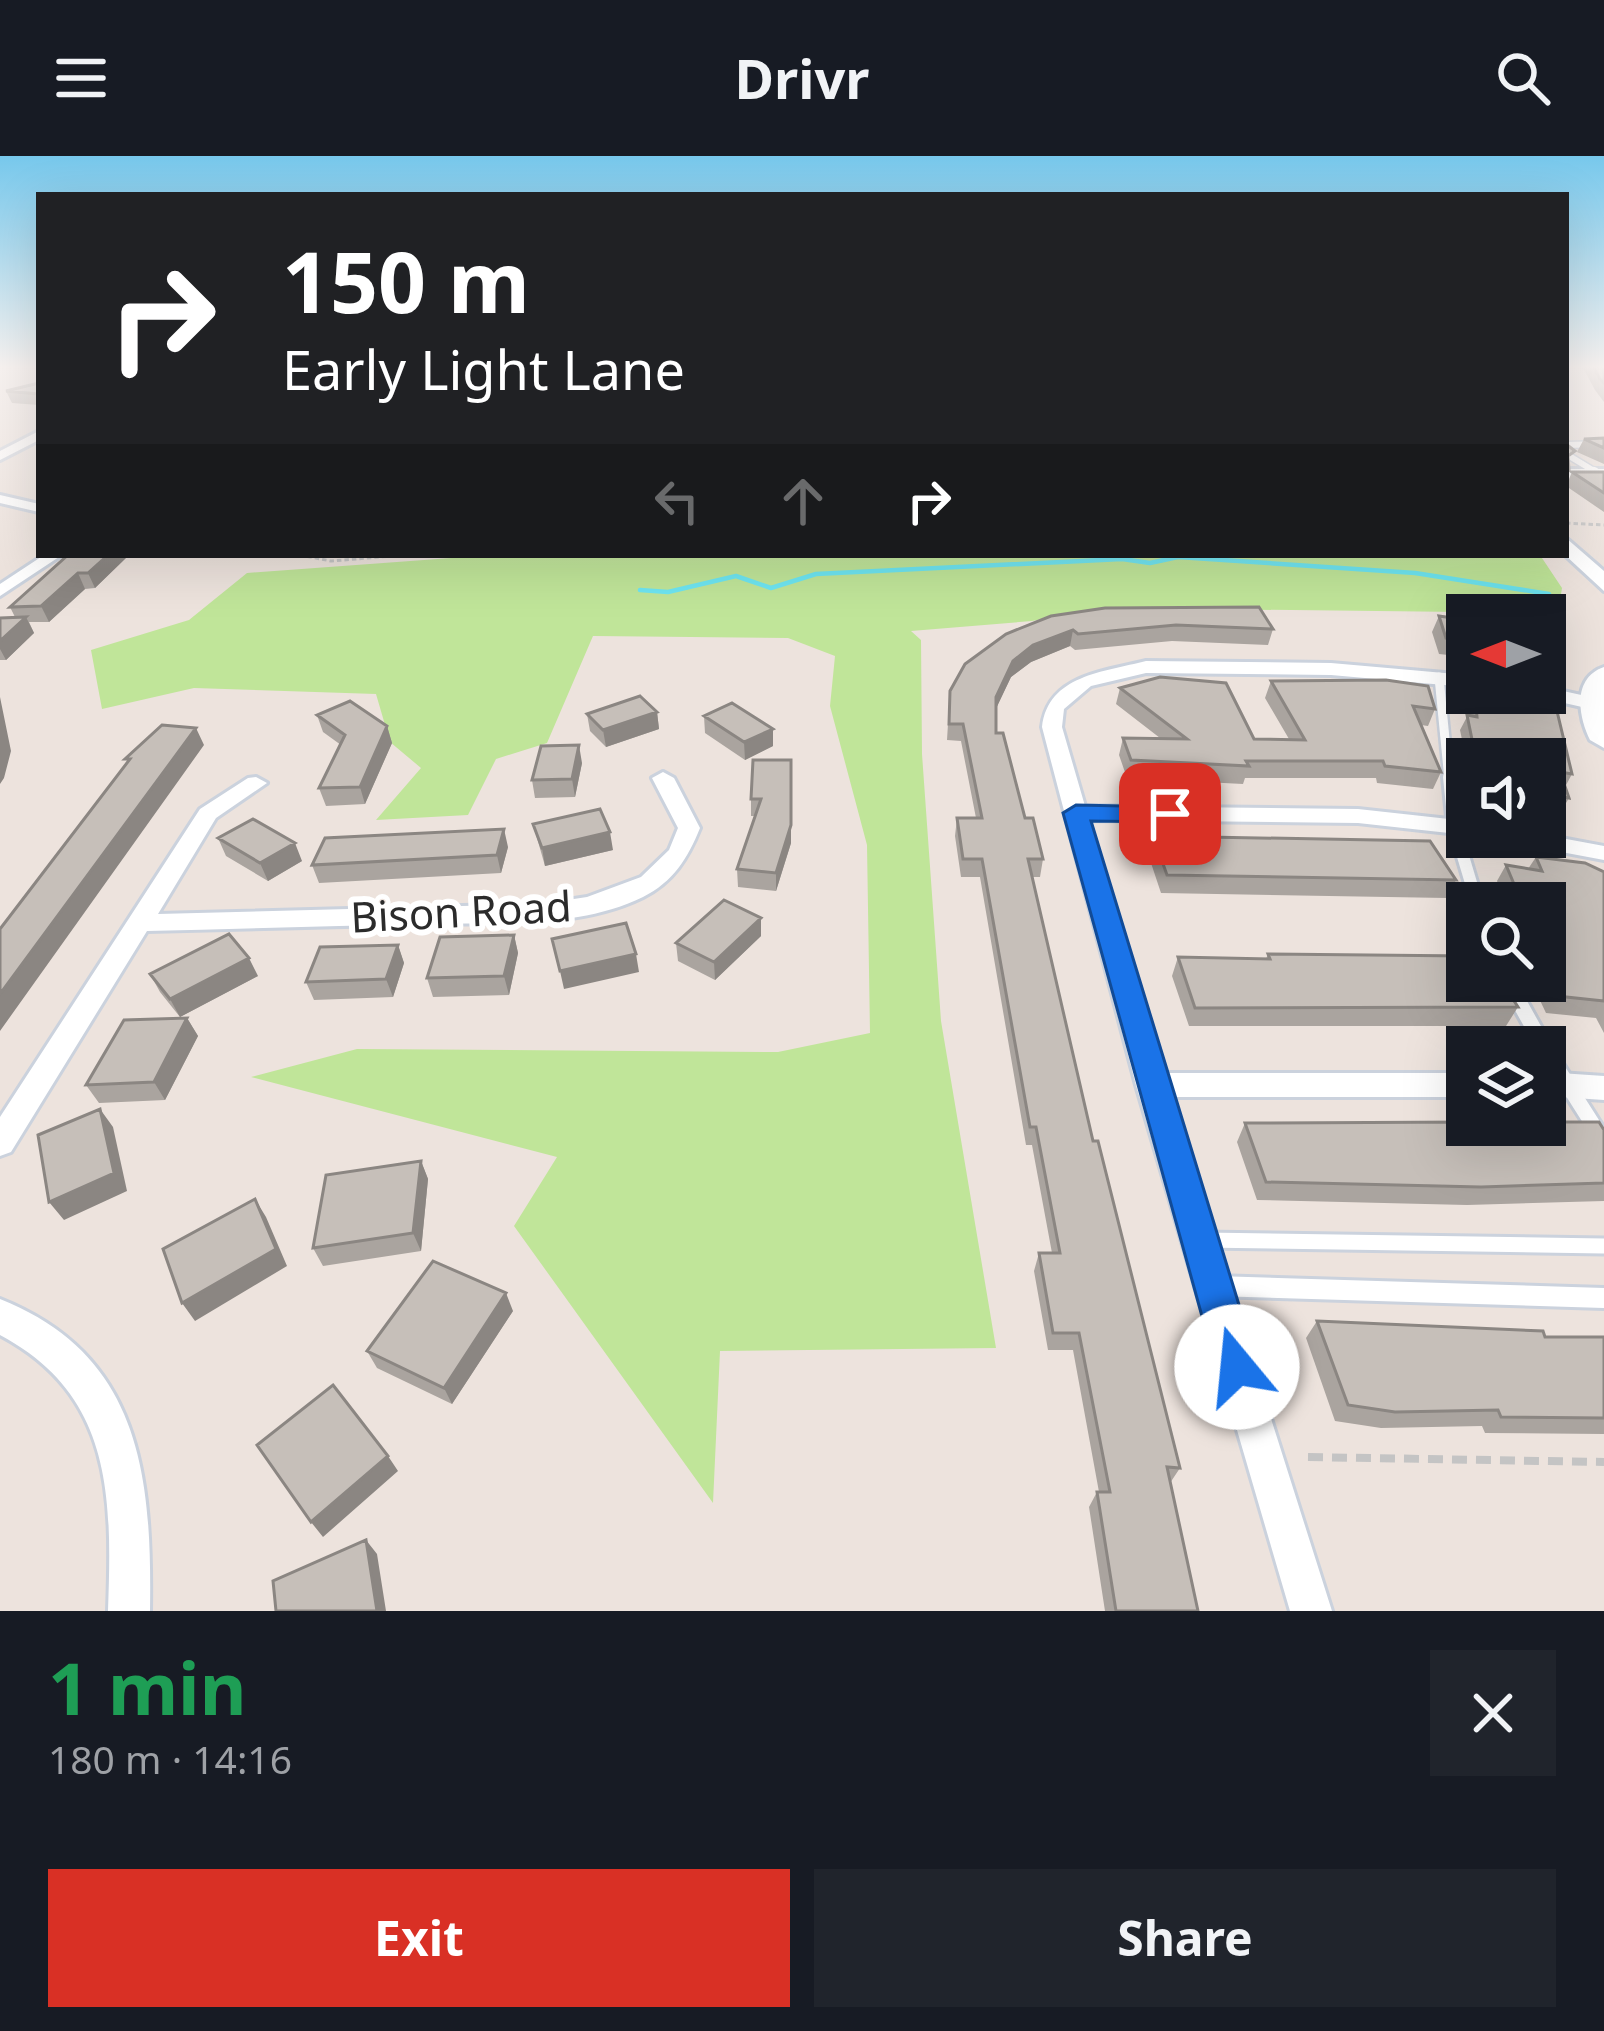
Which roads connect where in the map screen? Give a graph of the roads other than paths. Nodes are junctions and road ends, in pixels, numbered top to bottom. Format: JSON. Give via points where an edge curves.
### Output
{"nodes":[{"id":1,"x":36,"y":437,"type":"edge"},
{"id":2,"x":1604,"y":444,"type":"edge"},
{"id":3,"x":1569,"y":449,"type":"edge"},
{"id":4,"x":1569,"y":451,"type":"edge"},
{"id":5,"x":0,"y":456,"type":"edge"},
{"id":6,"x":1569,"y":476,"type":"edge"},
{"id":7,"x":1603,"y":476,"type":"edge"},
{"id":8,"x":0,"y":499,"type":"edge"},
{"id":9,"x":36,"y":507,"type":"edge"},
{"id":10,"x":1569,"y":547,"type":"edge"},
{"id":11,"x":50,"y":558,"type":"edge"},
{"id":12,"x":1604,"y":584,"type":"edge"},
{"id":13,"x":0,"y":591,"type":"edge"},
{"id":14,"x":1604,"y":675,"type":"edge"},
{"id":15,"x":1446,"y":679,"type":"edge"},
{"id":16,"x":1566,"y":697,"type":"edge"},
{"id":17,"x":1598,"y":704,"type":"edge"},
{"id":18,"x":1604,"y":740,"type":"edge"},
{"id":19,"x":663,"y":778,"type":"dead end"},
{"id":20,"x":256,"y":784,"type":"dead end"},
{"id":21,"x":1076,"y":813,"type":"junction"},
{"id":22,"x":1446,"y":825,"type":"edge"},
{"id":23,"x":1566,"y":846,"type":"edge"},
{"id":24,"x":1604,"y":853,"type":"edge"},
{"id":25,"x":139,"y":923,"type":"junction"},
{"id":26,"x":1151,"y":1085,"type":"junction"},
{"id":27,"x":1446,"y":1085,"type":"edge"},
{"id":28,"x":1566,"y":1085,"type":"edge"},
{"id":29,"x":1604,"y":1088,"type":"edge"},
{"id":30,"x":1566,"y":1097,"type":"edge"},
{"id":31,"x":1604,"y":1142,"type":"edge"},
{"id":32,"x":0,"y":1143,"type":"edge"},
{"id":33,"x":1198,"y":1240,"type":"junction"},
{"id":34,"x":1604,"y":1246,"type":"edge"},
{"id":35,"x":1212,"y":1286,"type":"junction"},
{"id":36,"x":1604,"y":1298,"type":"edge"},
{"id":37,"x":0,"y":1316,"type":"edge"},
{"id":38,"x":129,"y":1611,"type":"edge"},
{"id":39,"x":1311,"y":1611,"type":"edge"}],
"edges":[{"from":1,"to":5,"type":"street"},
{"from":2,"to":3,"type":"lane"},
{"from":4,"to":7,"type":"lane"},
{"from":6,"to":7,"type":"street"},
{"from":8,"to":9,"type":"street"},
{"from":10,"to":12,"type":"street"},
{"from":11,"to":13,"type":"street"},
{"from":14,"to":17,"type":"street","via":[[1593,688]]},
{"from":15,"to":21,"type":"street","via":[[1222,667],[1101,675],[1054,707],[1052,727]]},
{"from":16,"to":17,"type":"street"},
{"from":17,"to":18,"type":"street"},
{"from":19,"to":25,"type":"street","name":"Bison Road","via":[[689,829],[681,856],[641,889],[603,905]]},
{"from":20,"to":25,"type":"street","via":[[208,814]]},
{"from":21,"to":22,"type":"street","via":[[1358,816]]},
{"from":21,"to":26,"type":"street"},
{"from":23,"to":24,"type":"street"},
{"from":25,"to":32,"type":"street"},
{"from":26,"to":27,"type":"street"},
{"from":26,"to":33,"type":"street"},
{"from":28,"to":29,"type":"street"},
{"from":30,"to":31,"type":"lane"},
{"from":33,"to":34,"type":"lane"},
{"from":33,"to":35,"type":"street"},
{"from":35,"to":36,"type":"lane"},
{"from":35,"to":39,"type":"street"},
{"from":37,"to":38,"type":"street","via":[[38,1330],[108,1415],[127,1479]]}]}
